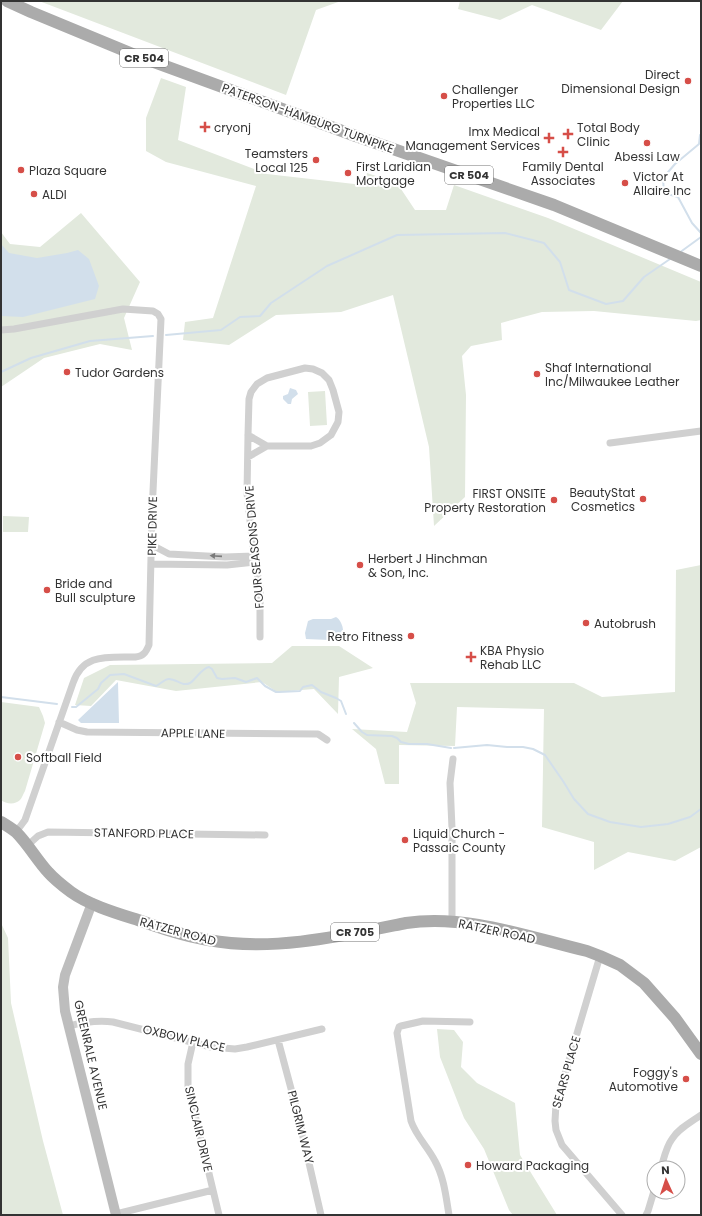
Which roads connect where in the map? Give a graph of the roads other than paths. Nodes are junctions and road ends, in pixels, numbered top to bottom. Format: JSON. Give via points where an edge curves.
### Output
{"nodes":[{"id":1,"x":7,"y":1,"type":"edge"},
{"id":2,"x":701,"y":266,"type":"edge"},
{"id":3,"x":1,"y":330,"type":"edge"},
{"id":4,"x":701,"y":431,"type":"edge"},
{"id":5,"x":248,"y":436,"type":"junction"},
{"id":6,"x":610,"y":443,"type":"dead end"},
{"id":7,"x":266,"y":446,"type":"junction"},
{"id":8,"x":248,"y":457,"type":"junction"},
{"id":9,"x":152,"y":545,"type":"junction"},
{"id":10,"x":193,"y":555,"type":"junction"},
{"id":11,"x":255,"y":559,"type":"junction"},
{"id":12,"x":152,"y":564,"type":"junction"},
{"id":13,"x":194,"y":564,"type":"junction"},
{"id":14,"x":260,"y":637,"type":"dead end"},
{"id":15,"x":59,"y":722,"type":"junction"},
{"id":16,"x":327,"y":740,"type":"dead end"},
{"id":17,"x":452,"y":758,"type":"dead end"},
{"id":18,"x":1,"y":822,"type":"edge"},
{"id":19,"x":16,"y":832,"type":"junction"},
{"id":20,"x":265,"y":835,"type":"dead end"},
{"id":21,"x":28,"y":845,"type":"junction"},
{"id":22,"x":92,"y":903,"type":"junction"},
{"id":23,"x":452,"y":921,"type":"junction"},
{"id":24,"x":600,"y":956,"type":"junction"},
{"id":25,"x":470,"y":1022,"type":"dead end"},
{"id":26,"x":69,"y":1026,"type":"junction"},
{"id":27,"x":322,"y":1029,"type":"dead end"},
{"id":28,"x":278,"y":1040,"type":"junction"},
{"id":29,"x":193,"y":1042,"type":"junction"},
{"id":30,"x":701,"y":1054,"type":"edge"},
{"id":31,"x":701,"y":1115,"type":"edge"},
{"id":32,"x":663,"y":1160,"type":"edge"},
{"id":33,"x":213,"y":1190,"type":"junction"},
{"id":34,"x":651,"y":1200,"type":"edge"},
{"id":35,"x":116,"y":1214,"type":"edge"},
{"id":36,"x":219,"y":1215,"type":"edge"},
{"id":37,"x":322,"y":1215,"type":"edge"},
{"id":38,"x":450,"y":1215,"type":"edge"},
{"id":39,"x":622,"y":1215,"type":"edge"},
{"id":40,"x":646,"y":1215,"type":"edge"}],
"edges":[{"from":1,"to":2,"type":"main road","name":"PATERSON-HAMBURG TURNPIKE","number":"CR 504","via":[[135,54],[359,137],[528,195]]},
{"from":3,"to":9,"type":"street","name":"PIKE DRIVE","via":[[123,309],[150,310],[160,315]]},
{"from":4,"to":6,"type":"street"},
{"from":5,"to":7,"type":"street","name":"FOUR SEASONS DRIVE"},
{"from":5,"to":7,"type":"street","name":"FOUR SEASONS DRIVE","via":[[249,399],[257,384],[267,378],[305,368],[322,373],[329,380],[339,412],[338,422],[331,434],[320,444],[310,446]]},
{"from":5,"to":8,"type":"street","name":"FOUR SEASONS DRIVE"},
{"from":7,"to":8,"type":"street"},
{"from":8,"to":11,"type":"street","name":"FOUR SEASONS DRIVE","via":[[247,492]]},
{"from":9,"to":10,"type":"street","via":[[169,554]]},
{"from":9,"to":12,"type":"street","name":"PIKE DRIVE"},
{"from":11,"to":10,"type":"street","one_way":true},
{"from":10,"to":13,"type":"street"},
{"from":11,"to":13,"type":"street","via":[[227,565]]},
{"from":11,"to":14,"type":"street","name":"FOUR SEASONS DRIVE","via":[[260,588]]},
{"from":12,"to":13,"type":"street"},
{"from":12,"to":15,"type":"street","name":"PIKE DRIVE","via":[[147,650],[139,657],[96,658],[83,666],[74,680]]},
{"from":15,"to":16,"type":"street","name":"APPLE LANE","via":[[87,732],[318,734]]},
{"from":15,"to":19,"type":"street","name":"PIKE DRIVE","via":[[25,820]]},
{"from":17,"to":23,"type":"street"},
{"from":18,"to":19,"type":"main road","name":"RATZER ROAD","number":"CR 705"},
{"from":19,"to":21,"type":"main road","name":"RATZER ROAD","number":"CR 705"},
{"from":20,"to":21,"type":"street","name":"STANFORD PLACE","via":[[48,832],[38,836]]},
{"from":21,"to":22,"type":"main road","name":"RATZER ROAD","number":"CR 705","via":[[55,880]]},
{"from":22,"to":23,"type":"main road","name":"RATZER ROAD","number":"CR 705","via":[[159,928],[195,938],[248,944],[282,944],[420,921]]},
{"from":22,"to":26,"type":"street","name":"GREENRALE AVENUE","via":[[65,975],[63,987]]},
{"from":23,"to":24,"type":"main road","name":"RATZER ROAD","number":"CR 705","via":[[479,925]]},
{"from":24,"to":30,"type":"main road","name":"RATZER ROAD","number":"CR 705","via":[[620,965],[644,983],[676,1018]]},
{"from":24,"to":39,"type":"street","name":"SEARS PLACE","via":[[556,1104],[555,1121],[562,1145]]},
{"from":25,"to":38,"type":"street","via":[[423,1021],[398,1027],[397,1033],[411,1121],[435,1160],[443,1180]]},
{"from":26,"to":29,"type":"street","name":"OXBOW PLACE","via":[[102,1020]]},
{"from":26,"to":35,"type":"street","name":"GREENRALE AVENUE"},
{"from":27,"to":28,"type":"street","name":"OXBOW PLACE"},
{"from":28,"to":29,"type":"street","name":"OXBOW PLACE","via":[[235,1049]]},
{"from":28,"to":37,"type":"street","name":"PILGRIM WAY"},
{"from":29,"to":33,"type":"street","name":"SINCLAIR DRIVE","via":[[188,1064],[188,1086]]},
{"from":31,"to":32,"type":"street","via":[[676,1133],[668,1145]]},
{"from":33,"to":35,"type":"street"},
{"from":33,"to":36,"type":"street","name":"SINCLAIR DRIVE"},
{"from":34,"to":40,"type":"street"}]}
